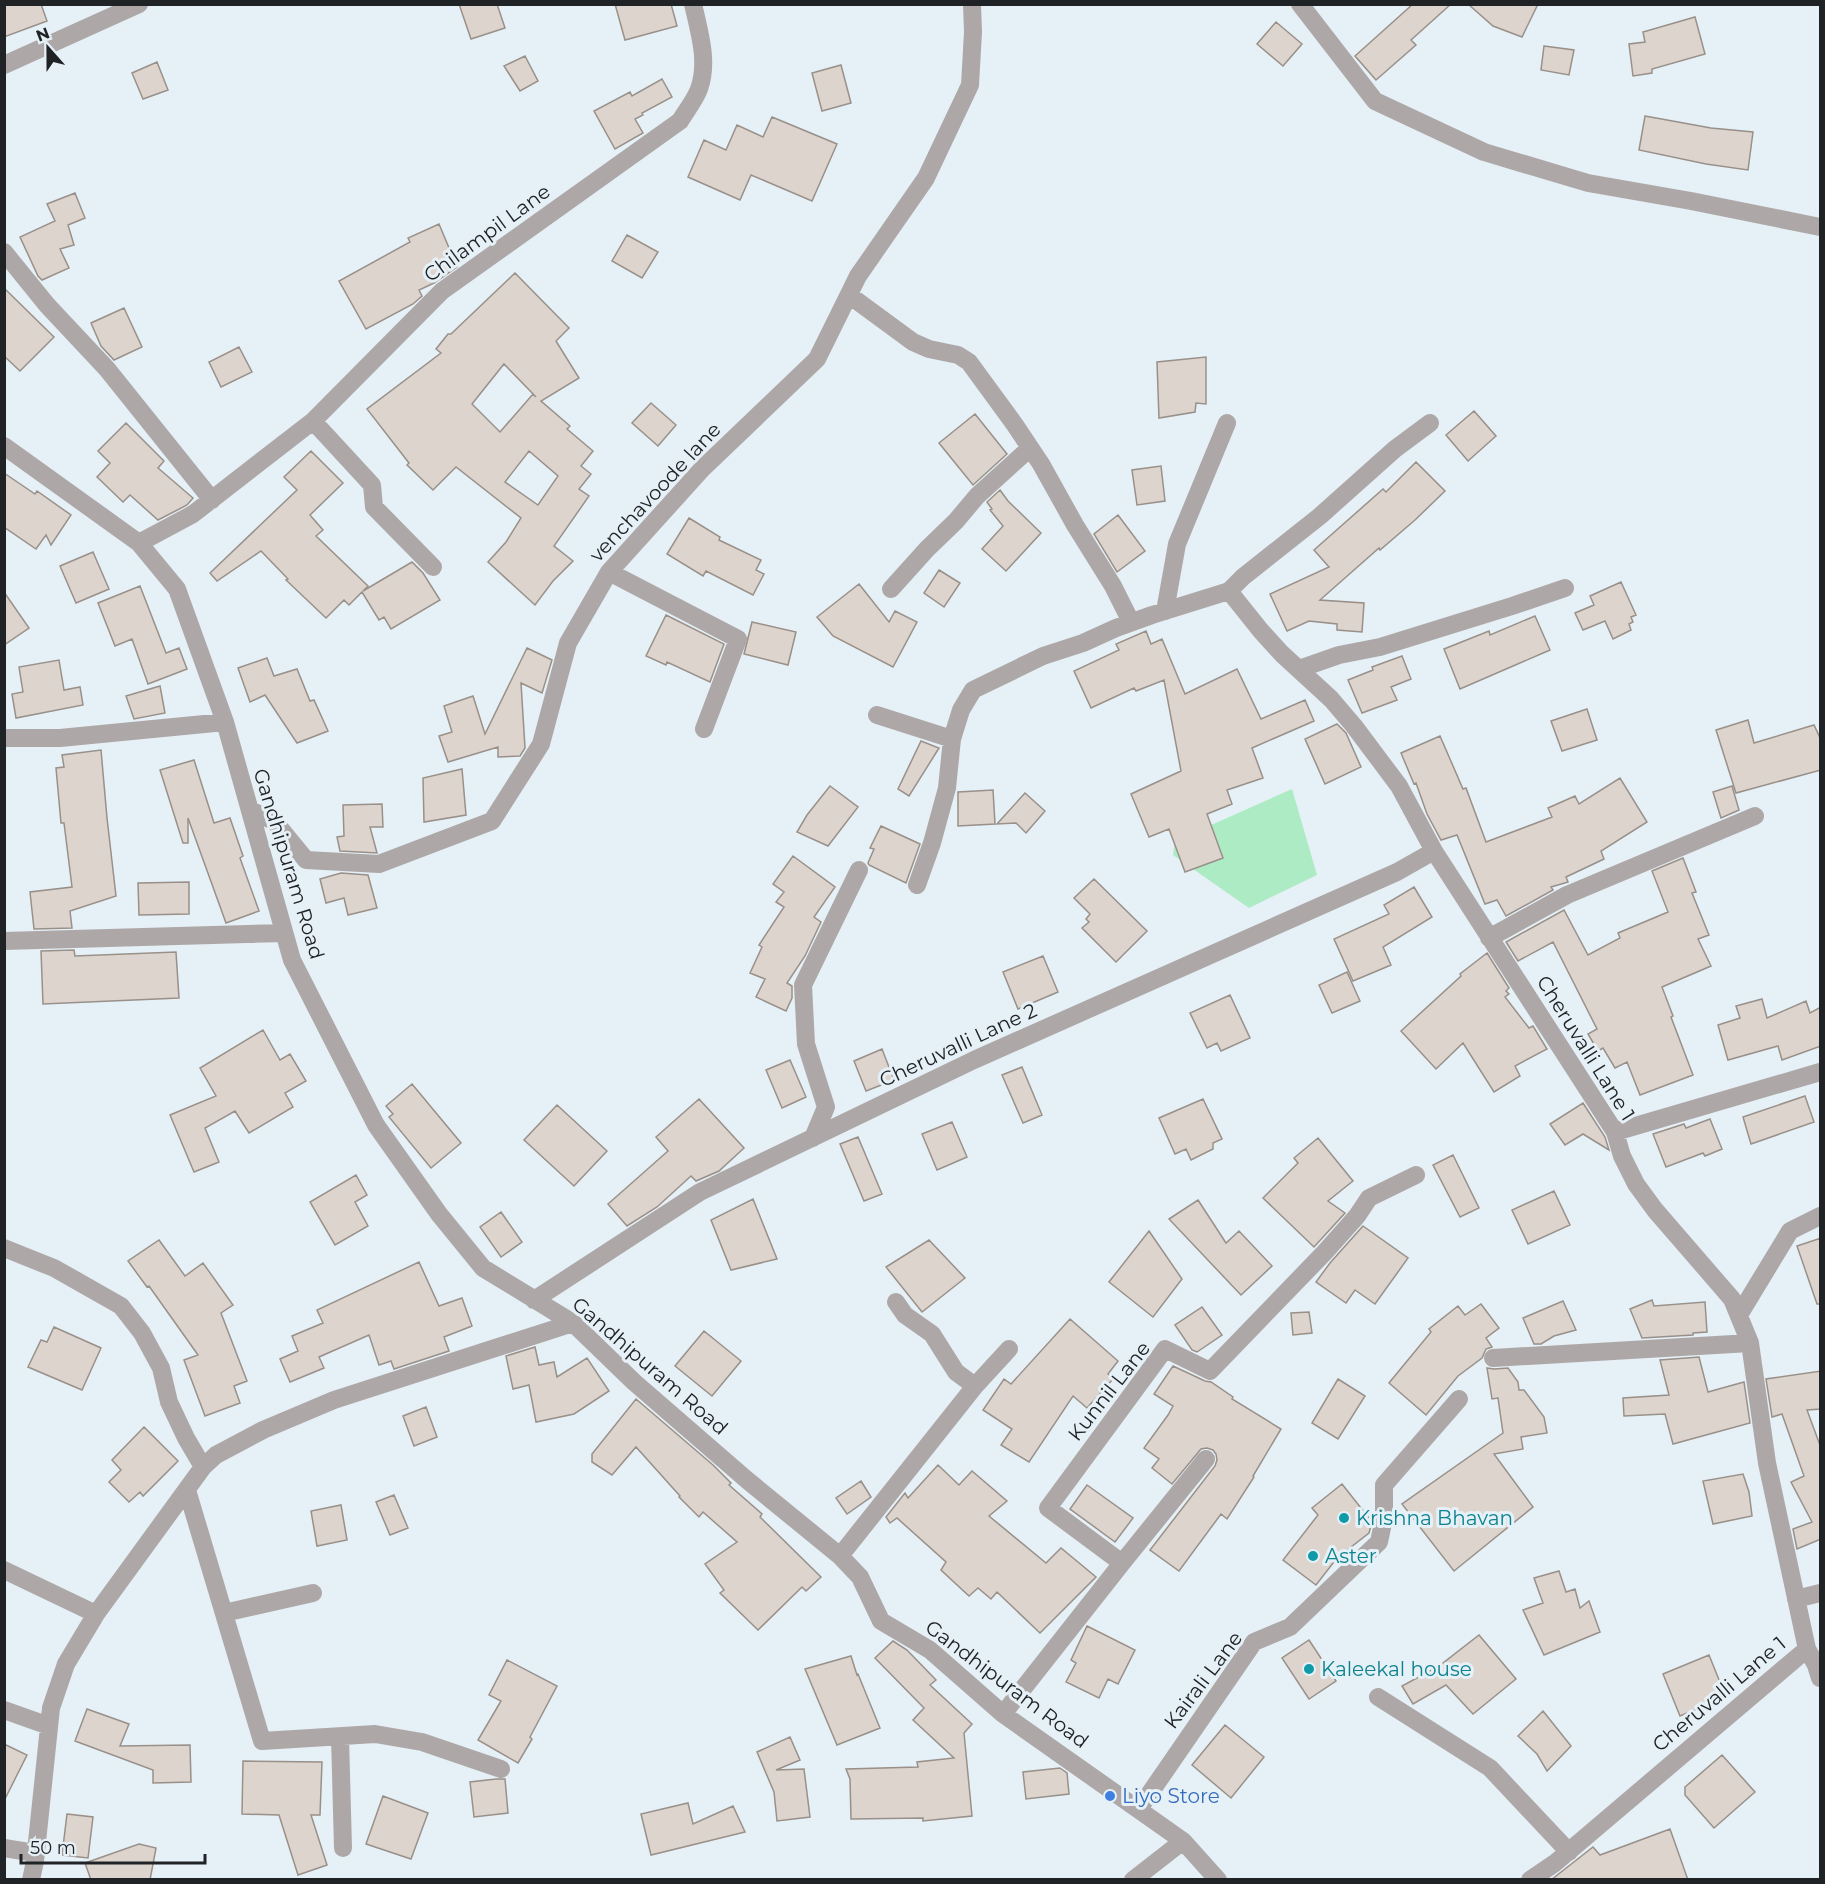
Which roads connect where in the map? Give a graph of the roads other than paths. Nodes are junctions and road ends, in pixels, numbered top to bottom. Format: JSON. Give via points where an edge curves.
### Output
{"nodes":[{"id":1,"x":140,"y":4,"type":"edge"},
{"id":2,"x":693,"y":4,"type":"edge"},
{"id":3,"x":972,"y":4,"type":"edge"},
{"id":4,"x":1300,"y":4,"type":"edge"},
{"id":5,"x":4,"y":65,"type":"edge"},
{"id":6,"x":1821,"y":227,"type":"edge"},
{"id":7,"x":4,"y":252,"type":"edge"},
{"id":8,"x":849,"y":295,"type":"junction"},
{"id":9,"x":313,"y":421,"type":"junction"},
{"id":10,"x":1227,"y":423,"type":"dead end"},
{"id":11,"x":1430,"y":423,"type":"dead end"},
{"id":12,"x":4,"y":446,"type":"edge"},
{"id":13,"x":1030,"y":448,"type":"junction"},
{"id":14,"x":212,"y":500,"type":"junction"},
{"id":15,"x":139,"y":543,"type":"junction"},
{"id":16,"x":433,"y":567,"type":"dead end"},
{"id":17,"x":609,"y":572,"type":"junction"},
{"id":18,"x":1565,"y":588,"type":"dead end"},
{"id":19,"x":891,"y":589,"type":"dead end"},
{"id":20,"x":1229,"y":591,"type":"junction"},
{"id":21,"x":1165,"y":611,"type":"junction"},
{"id":22,"x":1131,"y":622,"type":"junction"},
{"id":23,"x":1299,"y":669,"type":"junction"},
{"id":24,"x":877,"y":715,"type":"dead end"},
{"id":25,"x":225,"y":722,"type":"junction"},
{"id":26,"x":704,"y":729,"type":"dead end"},
{"id":27,"x":4,"y":738,"type":"edge"},
{"id":28,"x":952,"y":740,"type":"junction"},
{"id":29,"x":250,"y":810,"type":"junction"},
{"id":30,"x":1755,"y":816,"type":"dead end"},
{"id":31,"x":1434,"y":851,"type":"junction"},
{"id":32,"x":859,"y":870,"type":"dead end"},
{"id":33,"x":916,"y":885,"type":"dead end"},
{"id":34,"x":284,"y":933,"type":"junction"},
{"id":35,"x":1489,"y":938,"type":"junction"},
{"id":36,"x":4,"y":941,"type":"edge"},
{"id":37,"x":1821,"y":1072,"type":"edge"},
{"id":38,"x":1616,"y":1132,"type":"junction"},
{"id":39,"x":813,"y":1138,"type":"junction"},
{"id":40,"x":1416,"y":1175,"type":"dead end"},
{"id":41,"x":1821,"y":1216,"type":"edge"},
{"id":42,"x":4,"y":1248,"type":"edge"},
{"id":43,"x":534,"y":1300,"type":"junction"},
{"id":44,"x":896,"y":1302,"type":"dead end"},
{"id":45,"x":1739,"y":1315,"type":"junction"},
{"id":46,"x":573,"y":1323,"type":"junction"},
{"id":47,"x":1750,"y":1343,"type":"junction"},
{"id":48,"x":1009,"y":1349,"type":"dead end"},
{"id":49,"x":1493,"y":1358,"type":"dead end"},
{"id":50,"x":975,"y":1386,"type":"junction"},
{"id":51,"x":1459,"y":1399,"type":"dead end"},
{"id":52,"x":1206,"y":1459,"type":"dead end"},
{"id":53,"x":203,"y":1467,"type":"junction"},
{"id":54,"x":187,"y":1490,"type":"junction"},
{"id":55,"x":840,"y":1556,"type":"junction"},
{"id":56,"x":1122,"y":1563,"type":"junction"},
{"id":57,"x":4,"y":1570,"type":"edge"},
{"id":58,"x":313,"y":1593,"type":"dead end"},
{"id":59,"x":1821,"y":1593,"type":"edge"},
{"id":60,"x":1796,"y":1599,"type":"junction"},
{"id":61,"x":224,"y":1613,"type":"junction"},
{"id":62,"x":96,"y":1614,"type":"junction"},
{"id":63,"x":1807,"y":1649,"type":"junction"},
{"id":64,"x":1821,"y":1678,"type":"edge"},
{"id":65,"x":1378,"y":1697,"type":"dead end"},
{"id":66,"x":4,"y":1710,"type":"edge"},
{"id":67,"x":1003,"y":1714,"type":"junction"},
{"id":68,"x":49,"y":1726,"type":"junction"},
{"id":69,"x":340,"y":1737,"type":"junction"},
{"id":70,"x":501,"y":1769,"type":"dead end"},
{"id":71,"x":1139,"y":1809,"type":"junction"},
{"id":72,"x":1183,"y":1841,"type":"junction"},
{"id":73,"x":4,"y":1848,"type":"edge"},
{"id":74,"x":343,"y":1848,"type":"dead end"},
{"id":75,"x":1569,"y":1852,"type":"junction"},
{"id":76,"x":35,"y":1853,"type":"junction"},
{"id":77,"x":31,"y":1880,"type":"edge"},
{"id":78,"x":1133,"y":1880,"type":"edge"},
{"id":79,"x":1218,"y":1880,"type":"edge"},
{"id":80,"x":1530,"y":1880,"type":"edge"}],
"edges":[{"from":1,"to":5,"type":"street"},
{"from":2,"to":9,"type":"street","name":"Chilampil Lane","via":[[703,66],[699,88],[680,122],[442,291]]},
{"from":3,"to":8,"type":"street","name":"venchavoode lane","via":[[970,85],[926,178]]},
{"from":4,"to":6,"type":"street","via":[[1375,101],[1485,152],[1588,183]]},
{"from":7,"to":14,"type":"street","via":[[107,369]]},
{"from":8,"to":13,"type":"street","via":[[913,342],[969,362]]},
{"from":8,"to":17,"type":"street","name":"venchavoode lane","via":[[817,359],[702,469]]},
{"from":9,"to":14,"type":"street","name":"Chilampil Lane"},
{"from":9,"to":16,"type":"street","via":[[372,485],[374,507]]},
{"from":10,"to":21,"type":"street","via":[[1177,544]]},
{"from":11,"to":20,"type":"street"},
{"from":12,"to":15,"type":"street","name":"Gandhipuram Road"},
{"from":13,"to":19,"type":"street","via":[[977,496]]},
{"from":13,"to":22,"type":"street"},
{"from":14,"to":15,"type":"street","name":"Chilampil Lane"},
{"from":15,"to":25,"type":"street","name":"Gandhipuram Road","via":[[177,589]]},
{"from":17,"to":26,"type":"street","via":[[738,639]]},
{"from":17,"to":29,"type":"street","name":"venchavoode lane","via":[[568,644],[541,744],[492,821],[379,864],[306,860],[274,821]]},
{"from":18,"to":23,"type":"street"},
{"from":20,"to":21,"type":"street"},
{"from":20,"to":23,"type":"street","name":"Cheruvalli Lane 1"},
{"from":21,"to":22,"type":"street"},
{"from":22,"to":28,"type":"street","via":[[1043,656],[973,690],[961,710]]},
{"from":23,"to":31,"type":"street","name":"Cheruvalli Lane 1","via":[[1331,699],[1399,786]]},
{"from":24,"to":28,"type":"street"},
{"from":25,"to":27,"type":"street","via":[[60,738]]},
{"from":25,"to":29,"type":"street","name":"Gandhipuram Road"},
{"from":28,"to":33,"type":"street","via":[[947,788]]},
{"from":29,"to":34,"type":"street","name":"Gandhipuram Road"},
{"from":30,"to":35,"type":"street","via":[[1567,895]]},
{"from":31,"to":35,"type":"street","name":"Cheruvalli Lane 1"},
{"from":31,"to":39,"type":"street","name":"Cheruvalli Lane 2","via":[[1396,872],[974,1060]]},
{"from":32,"to":39,"type":"street","via":[[803,985],[806,1044],[826,1107]]},
{"from":34,"to":36,"type":"street"},
{"from":34,"to":43,"type":"street","name":"Gandhipuram Road","via":[[292,960],[376,1125],[483,1268]]},
{"from":35,"to":38,"type":"street","name":"Cheruvalli Lane 1"},
{"from":37,"to":38,"type":"street"},
{"from":38,"to":45,"type":"street","name":"Cheruvalli Lane 1","via":[[1622,1156],[1636,1184],[1732,1299]]},
{"from":39,"to":43,"type":"street","name":"Cheruvalli Lane 2","via":[[700,1191]]},
{"from":40,"to":56,"type":"street","name":"Kunnil Lane","via":[[1369,1198],[1358,1216],[1210,1371],[1165,1349],[1048,1508]]},
{"from":41,"to":45,"type":"street","via":[[1790,1231]]},
{"from":42,"to":53,"type":"street","via":[[54,1268],[121,1306],[142,1333],[161,1368],[169,1402]]},
{"from":43,"to":46,"type":"street","name":"Gandhipuram Road"},
{"from":44,"to":50,"type":"street","via":[[904,1315],[932,1334],[956,1372]]},
{"from":45,"to":47,"type":"street","name":"Cheruvalli Lane 1"},
{"from":46,"to":53,"type":"street","via":[[334,1400],[263,1430],[216,1455]]},
{"from":46,"to":55,"type":"street","name":"Gandhipuram Road","via":[[634,1383]]},
{"from":47,"to":49,"type":"street"},
{"from":47,"to":60,"type":"street","name":"Cheruvalli Lane 1","via":[[1767,1463]]},
{"from":48,"to":50,"type":"street"},
{"from":50,"to":55,"type":"street"},
{"from":51,"to":71,"type":"street","name":"Kairali Lane","via":[[1384,1485],[1379,1542],[1290,1627],[1254,1642]]},
{"from":52,"to":56,"type":"street"},
{"from":53,"to":54,"type":"street"},
{"from":54,"to":61,"type":"street"},
{"from":54,"to":62,"type":"street"},
{"from":55,"to":67,"type":"street","name":"Gandhipuram Road","via":[[860,1577],[880,1621],[930,1650]]},
{"from":56,"to":67,"type":"street"},
{"from":57,"to":62,"type":"street"},
{"from":58,"to":61,"type":"street"},
{"from":59,"to":60,"type":"street"},
{"from":60,"to":63,"type":"street","name":"Cheruvalli Lane 1"},
{"from":61,"to":69,"type":"street","via":[[262,1741]]},
{"from":62,"to":68,"type":"street","via":[[66,1664]]},
{"from":63,"to":64,"type":"street"},
{"from":63,"to":75,"type":"street","name":"Cheruvalli Lane 1"},
{"from":65,"to":75,"type":"street","via":[[1490,1768]]},
{"from":66,"to":68,"type":"street"},
{"from":67,"to":71,"type":"street","name":"Gandhipuram Road"},
{"from":68,"to":76,"type":"street"},
{"from":69,"to":70,"type":"street","via":[[375,1734],[422,1742]]},
{"from":69,"to":74,"type":"street"},
{"from":71,"to":72,"type":"street","name":"Gandhipuram Road"},
{"from":72,"to":78,"type":"street"},
{"from":72,"to":79,"type":"street","name":"Gandhipuram Road"},
{"from":73,"to":76,"type":"street"},
{"from":75,"to":80,"type":"street","name":"Cheruvalli Lane 1"},
{"from":76,"to":77,"type":"street"}]}
